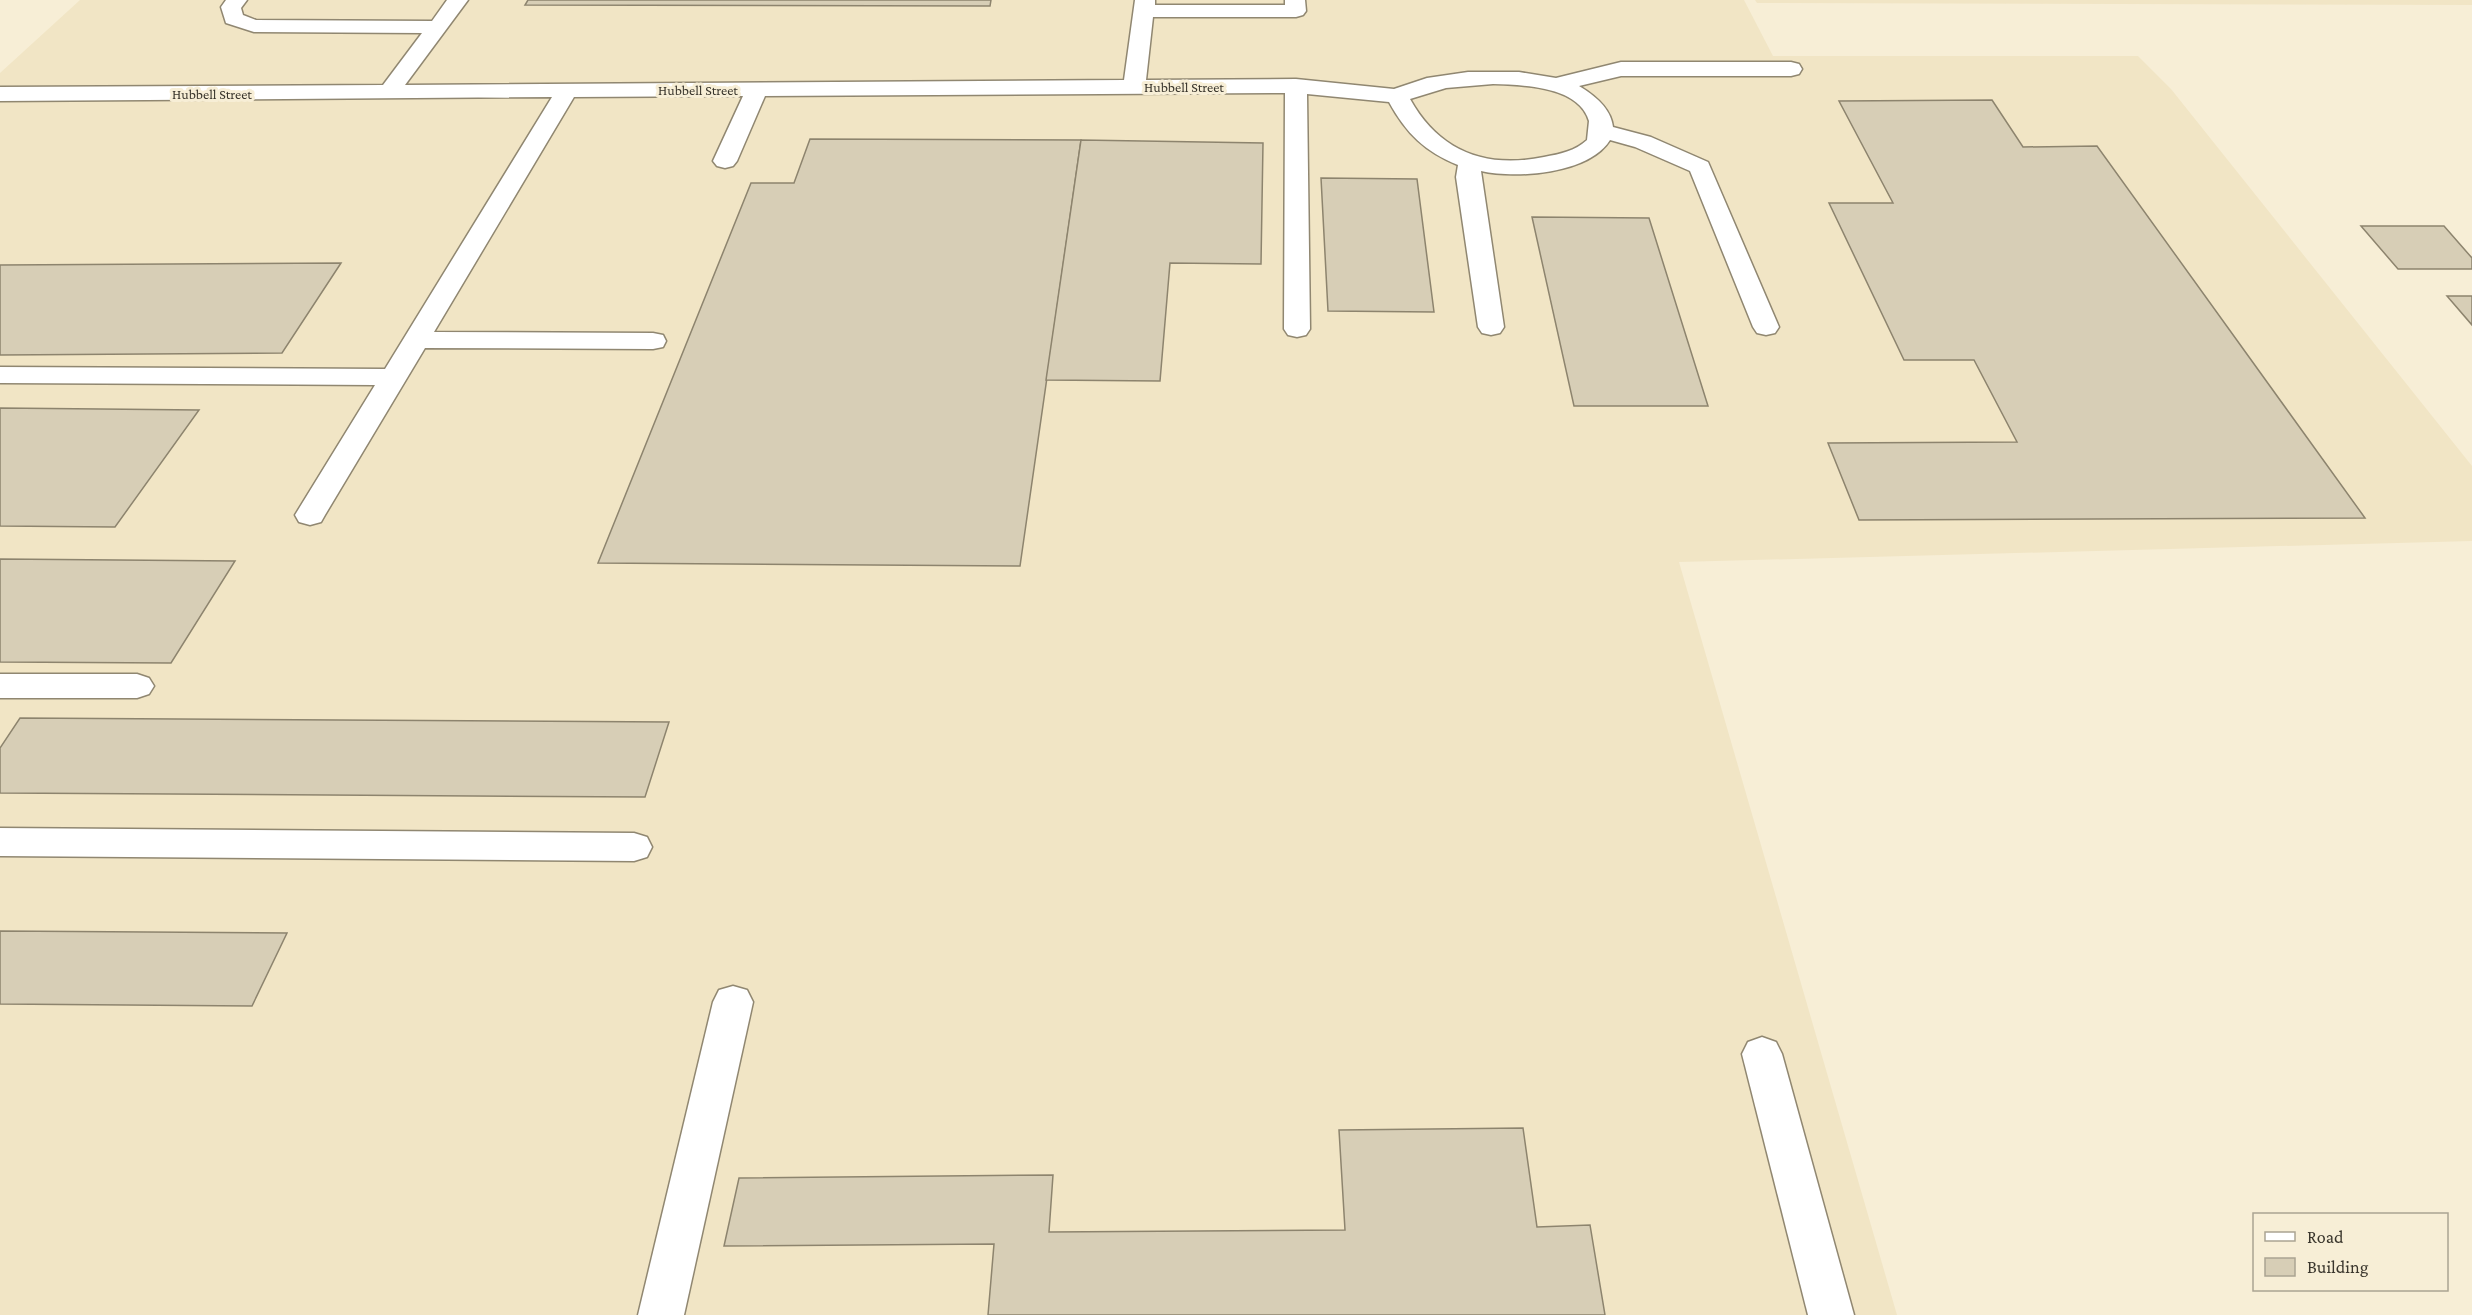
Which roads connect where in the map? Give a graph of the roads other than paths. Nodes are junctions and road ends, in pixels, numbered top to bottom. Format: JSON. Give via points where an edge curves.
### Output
{"nodes":[{"id":1,"x":237,"y":0,"type":"edge"},
{"id":2,"x":458,"y":0,"type":"edge"},
{"id":3,"x":1295,"y":0,"type":"edge"},
{"id":4,"x":1144,"y":5,"type":"edge"},
{"id":5,"x":437,"y":27,"type":"junction"},
{"id":6,"x":1791,"y":69,"type":"dead end"},
{"id":7,"x":1555,"y":85,"type":"junction"},
{"id":8,"x":1296,"y":87,"type":"junction"},
{"id":9,"x":1134,"y":88,"type":"junction"},
{"id":10,"x":757,"y":90,"type":"junction"},
{"id":11,"x":567,"y":91,"type":"junction"},
{"id":12,"x":388,"y":93,"type":"junction"},
{"id":13,"x":0,"y":94,"type":"edge"},
{"id":14,"x":1396,"y":96,"type":"junction"},
{"id":15,"x":1601,"y":131,"type":"junction"},
{"id":16,"x":725,"y":161,"type":"dead end"},
{"id":17,"x":1470,"y":161,"type":"junction"},
{"id":18,"x":1491,"y":327,"type":"dead end"},
{"id":19,"x":1766,"y":327,"type":"dead end"},
{"id":20,"x":1297,"y":329,"type":"dead end"},
{"id":21,"x":414,"y":340,"type":"junction"},
{"id":22,"x":653,"y":341,"type":"dead end"},
{"id":23,"x":0,"y":375,"type":"edge"},
{"id":24,"x":393,"y":377,"type":"junction"},
{"id":25,"x":310,"y":515,"type":"dead end"},
{"id":26,"x":0,"y":686,"type":"edge"},
{"id":27,"x":136,"y":686,"type":"dead end"},
{"id":28,"x":0,"y":842,"type":"edge"},
{"id":29,"x":634,"y":847,"type":"dead end"},
{"id":30,"x":734,"y":1002,"type":"dead end"},
{"id":31,"x":1762,"y":1054,"type":"dead end"},
{"id":32,"x":661,"y":1315,"type":"edge"},
{"id":33,"x":1831,"y":1315,"type":"edge"}],
"edges":[{"from":1,"to":5,"type":"street","via":[[231,7],[234,19],[254,26]]},
{"from":2,"to":5,"type":"street"},
{"from":3,"to":4,"type":"street","via":[[1296,11]]},
{"from":4,"to":9,"type":"street"},
{"from":5,"to":12,"type":"street"},
{"from":6,"to":7,"type":"street","via":[[1620,69]]},
{"from":7,"to":14,"type":"street","name":"Hubbell Street","via":[[1529,79],[1468,79]]},
{"from":7,"to":15,"type":"street","name":"Hubbell Street","via":[[1591,104],[1600,116]]},
{"from":8,"to":9,"type":"street","name":"Hubbell Street"},
{"from":8,"to":14,"type":"street","name":"Hubbell Street"},
{"from":8,"to":20,"type":"street"},
{"from":9,"to":10,"type":"street","name":"Hubbell Street"},
{"from":10,"to":11,"type":"street","name":"Hubbell Street"},
{"from":10,"to":16,"type":"street"},
{"from":11,"to":12,"type":"street","name":"Hubbell Street"},
{"from":11,"to":21,"type":"street"},
{"from":12,"to":13,"type":"street","name":"Hubbell Street"},
{"from":14,"to":17,"type":"street","via":[[1425,136],[1449,153]]},
{"from":15,"to":17,"type":"street","via":[[1597,144],[1584,153],[1543,165],[1486,165]]},
{"from":15,"to":19,"type":"street","via":[[1643,142],[1700,167]]},
{"from":17,"to":18,"type":"street","via":[[1468,177]]},
{"from":21,"to":22,"type":"street"},
{"from":21,"to":24,"type":"street"},
{"from":23,"to":24,"type":"street"},
{"from":24,"to":25,"type":"street"},
{"from":26,"to":27,"type":"street"},
{"from":28,"to":29,"type":"street"},
{"from":30,"to":32,"type":"street"},
{"from":31,"to":33,"type":"street"}]}
